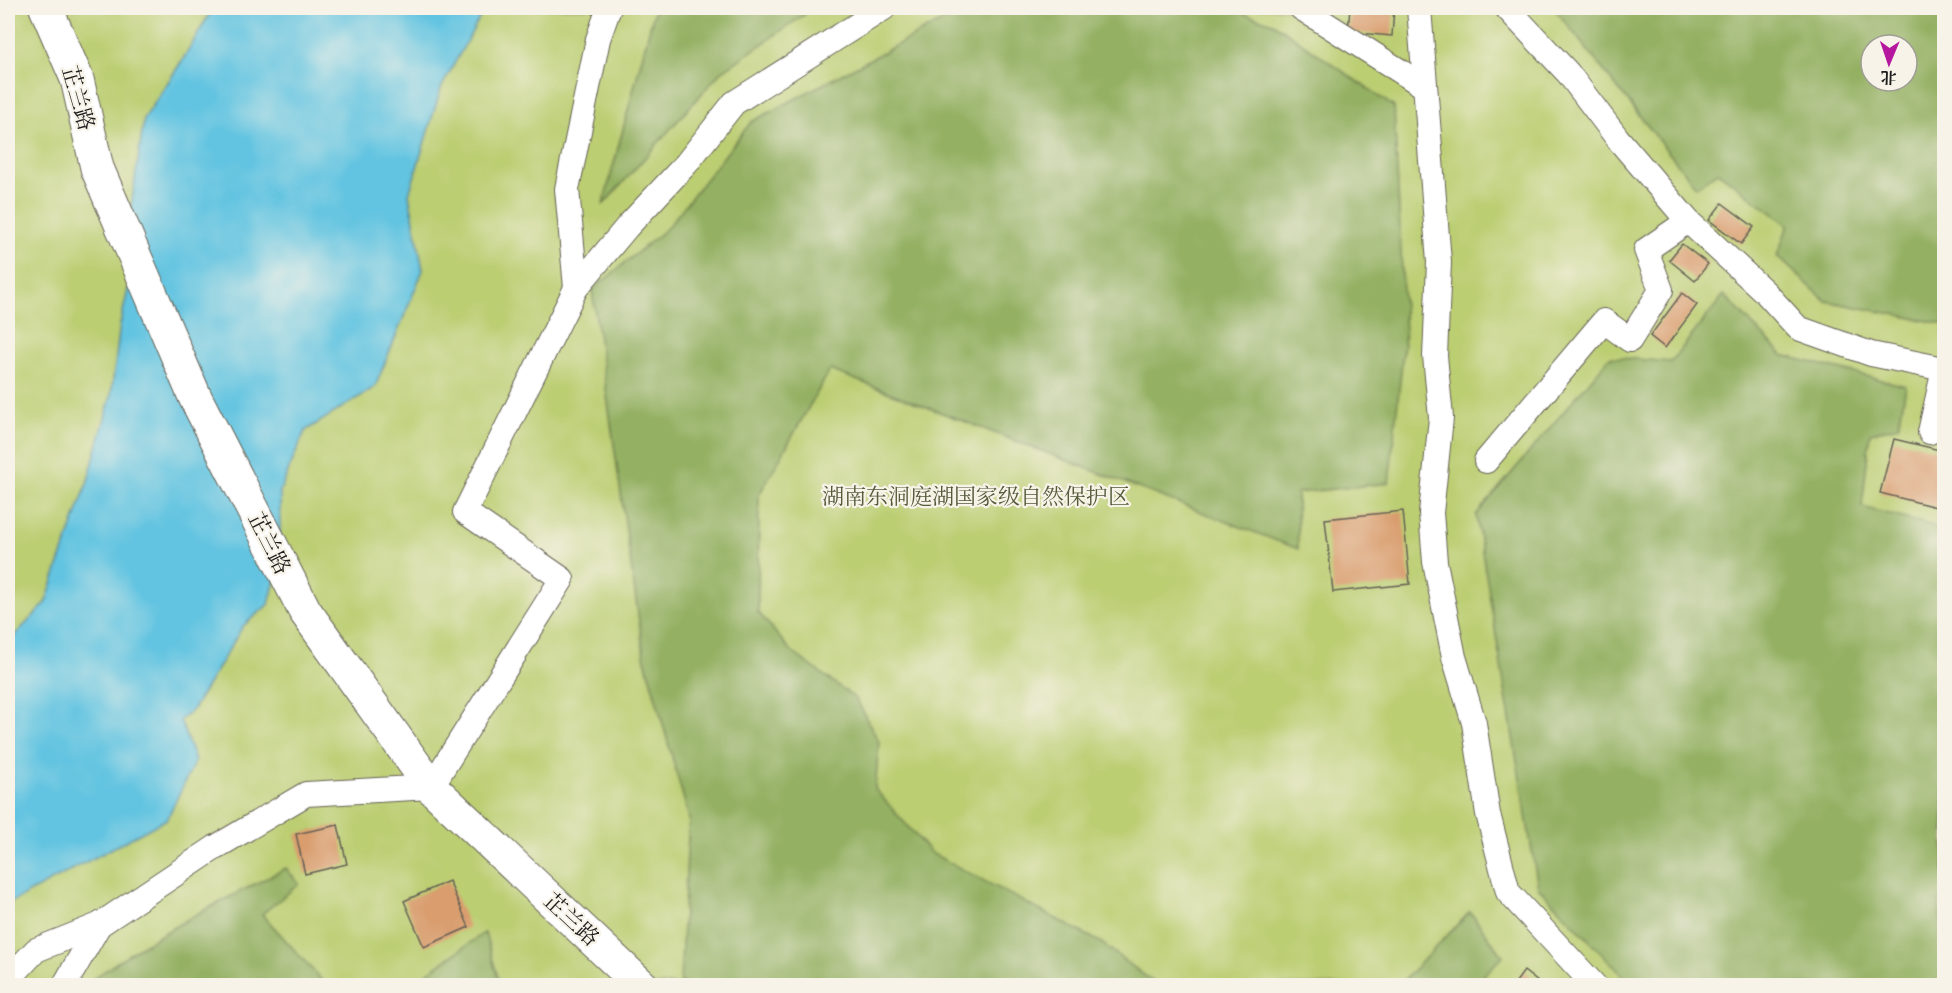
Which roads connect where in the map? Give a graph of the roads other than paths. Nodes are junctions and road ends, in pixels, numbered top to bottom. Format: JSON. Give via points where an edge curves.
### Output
{"nodes":[{"id":1,"x":46,"y":8,"type":"edge"},
{"id":2,"x":609,"y":8,"type":"edge"},
{"id":3,"x":884,"y":8,"type":"edge"},
{"id":4,"x":1301,"y":8,"type":"edge"},
{"id":5,"x":1419,"y":8,"type":"edge"},
{"id":6,"x":1507,"y":8,"type":"edge"},
{"id":7,"x":1425,"y":87,"type":"junction"},
{"id":8,"x":1688,"y":221,"type":"junction"},
{"id":9,"x":576,"y":288,"type":"junction"},
{"id":10,"x":1944,"y":369,"type":"edge"},
{"id":11,"x":1930,"y":432,"type":"dead end"},
{"id":12,"x":1486,"y":461,"type":"dead end"},
{"id":13,"x":431,"y":787,"type":"junction"},
{"id":14,"x":99,"y":925,"type":"junction"},
{"id":15,"x":8,"y":980,"type":"edge"},
{"id":16,"x":64,"y":986,"type":"edge"},
{"id":17,"x":642,"y":986,"type":"edge"},
{"id":18,"x":1595,"y":986,"type":"edge"}],
"edges":[{"from":1,"to":13,"type":"street","name":"芷兰路","via":[[77,79],[97,168],[195,397],[305,611]]},
{"from":2,"to":9,"type":"street","via":[[598,39],[567,189]]},
{"from":3,"to":9,"type":"street","via":[[734,103],[686,164]]},
{"from":4,"to":7,"type":"street"},
{"from":5,"to":7,"type":"street"},
{"from":6,"to":8,"type":"street","via":[[1568,73]]},
{"from":7,"to":18,"type":"street","via":[[1439,262],[1435,356],[1441,418],[1431,513],[1435,562],[1454,657],[1474,723],[1488,814],[1508,892]]},
{"from":8,"to":10,"type":"street","via":[[1766,292],[1798,328],[1871,354]]},
{"from":8,"to":12,"type":"street","via":[[1646,250],[1661,290],[1630,340],[1604,321]]},
{"from":9,"to":13,"type":"street","via":[[465,512],[562,579]]},
{"from":10,"to":11,"type":"street"},
{"from":13,"to":14,"type":"street","via":[[306,794],[216,847]]},
{"from":13,"to":17,"type":"street","name":"芷兰路"},
{"from":14,"to":15,"type":"street","via":[[36,950]]},
{"from":14,"to":16,"type":"street"}]}
